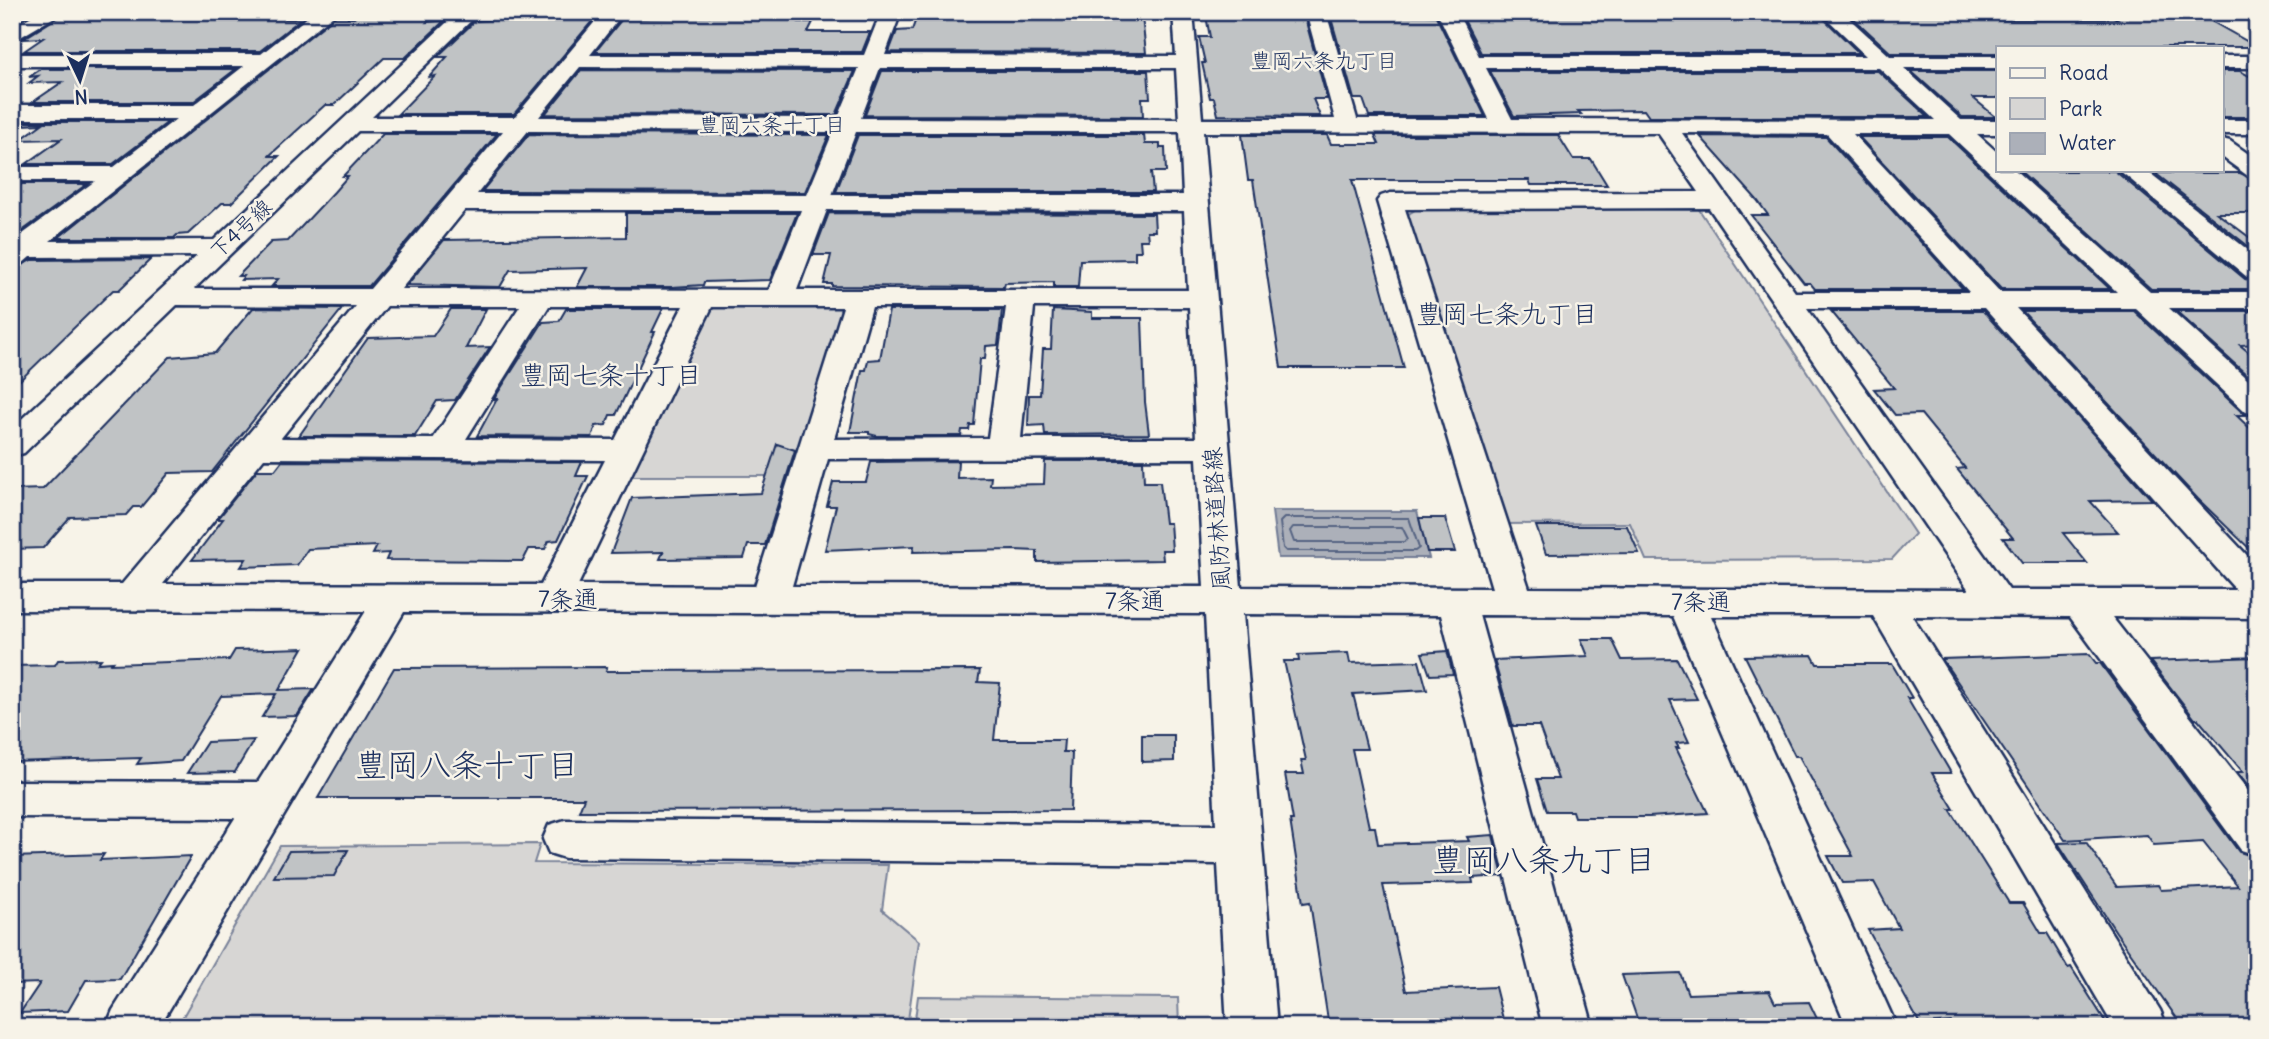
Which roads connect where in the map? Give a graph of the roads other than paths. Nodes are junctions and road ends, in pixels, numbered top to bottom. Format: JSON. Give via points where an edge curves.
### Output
{"nodes":[{"id":1,"x":52,"y":12,"type":"edge"},
{"id":2,"x":327,"y":12,"type":"edge"},
{"id":3,"x":470,"y":12,"type":"edge"},
{"id":4,"x":614,"y":12,"type":"edge"},
{"id":5,"x":891,"y":12,"type":"edge"},
{"id":6,"x":1183,"y":12,"type":"edge"},
{"id":7,"x":1316,"y":12,"type":"edge"},
{"id":8,"x":1447,"y":12,"type":"edge"},
{"id":9,"x":1830,"y":12,"type":"edge"},
{"id":10,"x":2251,"y":12,"type":"edge"},
{"id":11,"x":2257,"y":16,"type":"edge"},
{"id":12,"x":12,"y":36,"type":"edge"},
{"id":13,"x":12,"y":60,"type":"edge"},
{"id":14,"x":44,"y":60,"type":"junction"},
{"id":15,"x":265,"y":60,"type":"junction"},
{"id":16,"x":574,"y":61,"type":"junction"},
{"id":17,"x":874,"y":61,"type":"junction"},
{"id":18,"x":1186,"y":62,"type":"junction"},
{"id":19,"x":1472,"y":62,"type":"junction"},
{"id":20,"x":1884,"y":62,"type":"junction"},
{"id":21,"x":1996,"y":62,"type":"edge"},
{"id":22,"x":2224,"y":62,"type":"edge"},
{"id":23,"x":2257,"y":62,"type":"edge"},
{"id":24,"x":12,"y":79,"type":"edge"},
{"id":25,"x":12,"y":112,"type":"edge"},
{"id":26,"x":198,"y":112,"type":"junction"},
{"id":27,"x":352,"y":124,"type":"junction"},
{"id":28,"x":521,"y":124,"type":"junction"},
{"id":29,"x":849,"y":125,"type":"junction"},
{"id":30,"x":1191,"y":125,"type":"junction"},
{"id":31,"x":1348,"y":126,"type":"junction"},
{"id":32,"x":1504,"y":126,"type":"junction"},
{"id":33,"x":1665,"y":126,"type":"junction"},
{"id":34,"x":1833,"y":126,"type":"junction"},
{"id":35,"x":1955,"y":127,"type":"junction"},
{"id":36,"x":1996,"y":127,"type":"edge"},
{"id":37,"x":2224,"y":127,"type":"edge"},
{"id":38,"x":2257,"y":127,"type":"edge"},
{"id":39,"x":2224,"y":147,"type":"edge"},
{"id":40,"x":1996,"y":164,"type":"edge"},
{"id":41,"x":2257,"y":171,"type":"edge"},
{"id":42,"x":2004,"y":172,"type":"edge"},
{"id":43,"x":2133,"y":172,"type":"edge"},
{"id":44,"x":12,"y":174,"type":"edge"},
{"id":45,"x":119,"y":174,"type":"junction"},
{"id":46,"x":1717,"y":200,"type":"junction"},
{"id":47,"x":457,"y":202,"type":"junction"},
{"id":48,"x":818,"y":203,"type":"junction"},
{"id":49,"x":1196,"y":203,"type":"junction"},
{"id":50,"x":220,"y":248,"type":"junction"},
{"id":51,"x":16,"y":252,"type":"edge"},
{"id":52,"x":2257,"y":271,"type":"edge"},
{"id":53,"x":170,"y":297,"type":"junction"},
{"id":54,"x":378,"y":298,"type":"junction"},
{"id":55,"x":539,"y":299,"type":"junction"},
{"id":56,"x":701,"y":299,"type":"junction"},
{"id":57,"x":860,"y":299,"type":"junction"},
{"id":58,"x":1202,"y":299,"type":"junction"},
{"id":59,"x":779,"y":300,"type":"junction"},
{"id":60,"x":1021,"y":300,"type":"junction"},
{"id":61,"x":1787,"y":300,"type":"junction"},
{"id":62,"x":1990,"y":300,"type":"junction"},
{"id":63,"x":2142,"y":300,"type":"junction"},
{"id":64,"x":2257,"y":300,"type":"edge"},
{"id":65,"x":2257,"y":405,"type":"edge"},
{"id":66,"x":12,"y":446,"type":"edge"},
{"id":67,"x":253,"y":448,"type":"junction"},
{"id":68,"x":1213,"y":448,"type":"junction"},
{"id":69,"x":443,"y":449,"type":"junction"},
{"id":70,"x":813,"y":449,"type":"junction"},
{"id":71,"x":628,"y":450,"type":"junction"},
{"id":72,"x":1003,"y":450,"type":"junction"},
{"id":73,"x":2257,"y":590,"type":"edge"},
{"id":74,"x":12,"y":597,"type":"edge"},
{"id":75,"x":131,"y":598,"type":"junction"},
{"id":76,"x":393,"y":599,"type":"junction"},
{"id":77,"x":553,"y":599,"type":"junction"},
{"id":78,"x":769,"y":600,"type":"junction"},
{"id":79,"x":1223,"y":601,"type":"junction"},
{"id":80,"x":1457,"y":602,"type":"junction"},
{"id":81,"x":1515,"y":602,"type":"junction"},
{"id":82,"x":1686,"y":602,"type":"junction"},
{"id":83,"x":1884,"y":603,"type":"junction"},
{"id":84,"x":1998,"y":603,"type":"junction"},
{"id":85,"x":2080,"y":604,"type":"junction"},
{"id":86,"x":2257,"y":604,"type":"edge"},
{"id":87,"x":12,"y":799,"type":"edge"},
{"id":88,"x":271,"y":800,"type":"junction"},
{"id":89,"x":2257,"y":836,"type":"edge"},
{"id":90,"x":565,"y":839,"type":"dead end"},
{"id":91,"x":1239,"y":845,"type":"junction"},
{"id":92,"x":131,"y":1027,"type":"edge"},
{"id":93,"x":1252,"y":1027,"type":"edge"},
{"id":94,"x":1569,"y":1027,"type":"edge"},
{"id":95,"x":1872,"y":1027,"type":"edge"},
{"id":96,"x":2142,"y":1027,"type":"edge"}],
"edges":[{"from":1,"to":12,"type":"street"},
{"from":2,"to":15,"type":"street"},
{"from":3,"to":27,"type":"street","name":"下4号線"},
{"from":4,"to":16,"type":"street"},
{"from":5,"to":17,"type":"street"},
{"from":6,"to":18,"type":"street","name":"風防林道路線"},
{"from":7,"to":31,"type":"street"},
{"from":8,"to":19,"type":"street"},
{"from":9,"to":20,"type":"street"},
{"from":10,"to":11,"type":"street"},
{"from":13,"to":14,"type":"street"},
{"from":14,"to":15,"type":"street"},
{"from":14,"to":24,"type":"street"},
{"from":15,"to":26,"type":"street"},
{"from":16,"to":17,"type":"street"},
{"from":16,"to":28,"type":"street"},
{"from":17,"to":18,"type":"street"},
{"from":17,"to":29,"type":"street"},
{"from":18,"to":30,"type":"street","name":"風防林道路線"},
{"from":19,"to":20,"type":"street"},
{"from":19,"to":32,"type":"street"},
{"from":20,"to":21,"type":"street"},
{"from":20,"to":35,"type":"street"},
{"from":22,"to":23,"type":"street"},
{"from":25,"to":26,"type":"street"},
{"from":26,"to":45,"type":"street"},
{"from":27,"to":28,"type":"street"},
{"from":27,"to":50,"type":"street","name":"下4号線"},
{"from":28,"to":29,"type":"street"},
{"from":28,"to":47,"type":"street"},
{"from":29,"to":30,"type":"street"},
{"from":29,"to":48,"type":"street"},
{"from":30,"to":31,"type":"street"},
{"from":30,"to":49,"type":"street","name":"風防林道路線"},
{"from":31,"to":32,"type":"street"},
{"from":32,"to":33,"type":"street"},
{"from":33,"to":34,"type":"street"},
{"from":33,"to":46,"type":"street"},
{"from":34,"to":35,"type":"street"},
{"from":34,"to":62,"type":"street"},
{"from":35,"to":36,"type":"street"},
{"from":35,"to":40,"type":"street"},
{"from":37,"to":38,"type":"street"},
{"from":39,"to":41,"type":"street"},
{"from":42,"to":63,"type":"street"},
{"from":43,"to":52,"type":"street"},
{"from":44,"to":45,"type":"street"},
{"from":45,"to":51,"type":"street"},
{"from":46,"to":61,"type":"street"},
{"from":46,"to":81,"type":"street","via":[[1390,201]]},
{"from":47,"to":48,"type":"street"},
{"from":47,"to":54,"type":"street"},
{"from":48,"to":49,"type":"street"},
{"from":48,"to":59,"type":"street"},
{"from":49,"to":58,"type":"street","name":"風防林道路線"},
{"from":50,"to":51,"type":"street"},
{"from":50,"to":53,"type":"street","name":"下4号線"},
{"from":53,"to":54,"type":"street"},
{"from":53,"to":66,"type":"street","name":"下4号線"},
{"from":54,"to":55,"type":"street"},
{"from":54,"to":67,"type":"street"},
{"from":55,"to":56,"type":"street"},
{"from":55,"to":69,"type":"street"},
{"from":56,"to":59,"type":"street"},
{"from":56,"to":71,"type":"street"},
{"from":57,"to":59,"type":"street"},
{"from":57,"to":60,"type":"street"},
{"from":57,"to":70,"type":"street"},
{"from":58,"to":60,"type":"street"},
{"from":58,"to":68,"type":"street","name":"風防林道路線"},
{"from":60,"to":72,"type":"street"},
{"from":61,"to":62,"type":"street"},
{"from":61,"to":84,"type":"street"},
{"from":62,"to":63,"type":"street"},
{"from":62,"to":73,"type":"street"},
{"from":63,"to":64,"type":"street"},
{"from":63,"to":65,"type":"street"},
{"from":67,"to":69,"type":"street"},
{"from":67,"to":75,"type":"street"},
{"from":68,"to":72,"type":"street"},
{"from":68,"to":79,"type":"street","name":"風防林道路線"},
{"from":69,"to":71,"type":"street"},
{"from":70,"to":72,"type":"street"},
{"from":70,"to":78,"type":"street"},
{"from":71,"to":77,"type":"street"},
{"from":74,"to":75,"type":"street","name":"7条通"},
{"from":75,"to":76,"type":"street","name":"7条通"},
{"from":76,"to":77,"type":"street","name":"7条通"},
{"from":76,"to":88,"type":"street"},
{"from":77,"to":78,"type":"street","name":"7条通"},
{"from":78,"to":79,"type":"street","name":"7条通"},
{"from":79,"to":80,"type":"street","name":"7条通"},
{"from":79,"to":91,"type":"street","name":"風防林道路線"},
{"from":80,"to":81,"type":"street","name":"7条通"},
{"from":80,"to":94,"type":"street"},
{"from":81,"to":82,"type":"street","name":"7条通"},
{"from":82,"to":83,"type":"street","name":"7条通"},
{"from":82,"to":95,"type":"street"},
{"from":83,"to":84,"type":"street","name":"7条通"},
{"from":83,"to":96,"type":"street"},
{"from":84,"to":85,"type":"street","name":"7条通"},
{"from":85,"to":86,"type":"street","name":"7条通"},
{"from":85,"to":89,"type":"street"},
{"from":87,"to":88,"type":"street"},
{"from":88,"to":92,"type":"street"},
{"from":90,"to":91,"type":"street"},
{"from":91,"to":93,"type":"street","name":"風防林道路線"}]}
